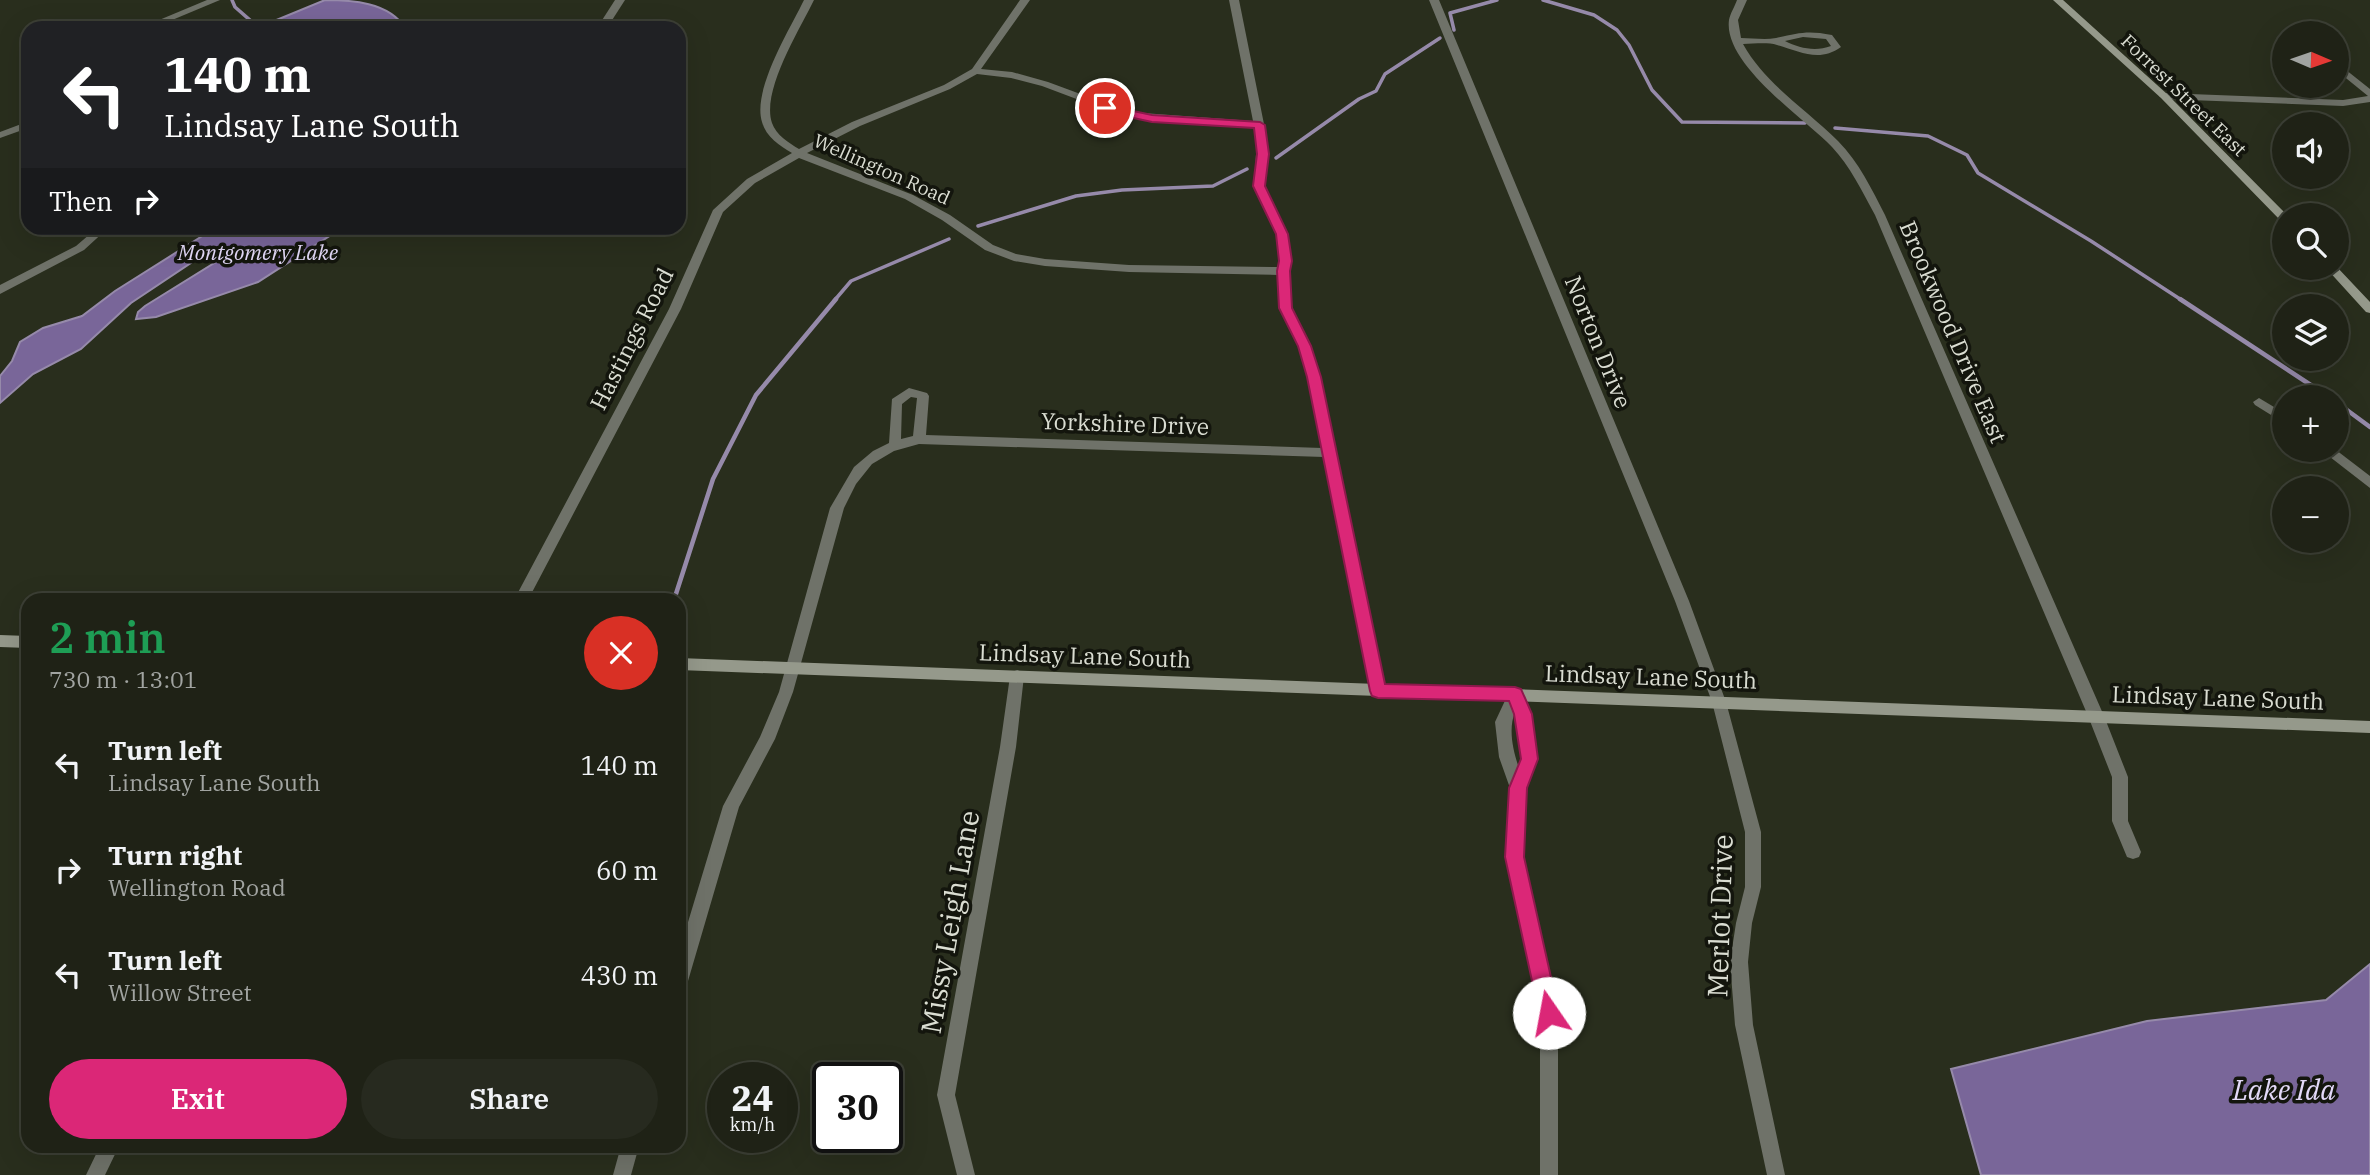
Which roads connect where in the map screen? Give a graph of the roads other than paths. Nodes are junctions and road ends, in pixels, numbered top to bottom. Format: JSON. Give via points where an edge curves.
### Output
{"nodes":[{"id":1,"x":215,"y":0,"type":"edge"},
{"id":2,"x":809,"y":0,"type":"edge"},
{"id":3,"x":1025,"y":0,"type":"edge"},
{"id":4,"x":1234,"y":0,"type":"edge"},
{"id":5,"x":1434,"y":0,"type":"edge"},
{"id":6,"x":1742,"y":0,"type":"edge"},
{"id":7,"x":2058,"y":0,"type":"edge"},
{"id":8,"x":618,"y":1,"type":"edge"},
{"id":9,"x":162,"y":21,"type":"edge"},
{"id":10,"x":606,"y":21,"type":"edge"},
{"id":11,"x":1737,"y":41,"type":"junction"},
{"id":12,"x":1777,"y":41,"type":"junction"},
{"id":13,"x":975,"y":71,"type":"junction"},
{"id":14,"x":2349,"y":76,"type":"edge"},
{"id":15,"x":2370,"y":94,"type":"edge"},
{"id":16,"x":2164,"y":96,"type":"junction"},
{"id":17,"x":2370,"y":99,"type":"edge"},
{"id":18,"x":1260,"y":125,"type":"junction"},
{"id":19,"x":21,"y":127,"type":"edge"},
{"id":20,"x":0,"y":135,"type":"edge"},
{"id":21,"x":800,"y":153,"type":"junction"},
{"id":22,"x":2272,"y":206,"type":"edge"},
{"id":23,"x":95,"y":235,"type":"edge"},
{"id":24,"x":1284,"y":271,"type":"junction"},
{"id":25,"x":2343,"y":280,"type":"edge"},
{"id":26,"x":0,"y":290,"type":"edge"},
{"id":27,"x":2370,"y":309,"type":"edge"},
{"id":28,"x":2259,"y":402,"type":"dead end"},
{"id":29,"x":2272,"y":411,"type":"edge"},
{"id":30,"x":919,"y":439,"type":"junction"},
{"id":31,"x":895,"y":444,"type":"junction"},
{"id":32,"x":1330,"y":453,"type":"junction"},
{"id":33,"x":2343,"y":462,"type":"edge"},
{"id":34,"x":2370,"y":483,"type":"edge"},
{"id":35,"x":524,"y":593,"type":"edge"},
{"id":36,"x":0,"y":641,"type":"edge"},
{"id":37,"x":21,"y":642,"type":"edge"},
{"id":38,"x":686,"y":664,"type":"edge"},
{"id":39,"x":792,"y":668,"type":"junction"},
{"id":40,"x":1017,"y":676,"type":"junction"},
{"id":41,"x":1378,"y":691,"type":"junction"},
{"id":42,"x":1515,"y":694,"type":"junction"},
{"id":43,"x":1719,"y":702,"type":"junction"},
{"id":44,"x":2096,"y":716,"type":"junction"},
{"id":45,"x":2370,"y":726,"type":"edge"},
{"id":46,"x":2133,"y":852,"type":"dead end"},
{"id":47,"x":686,"y":957,"type":"edge"},
{"id":48,"x":106,"y":1153,"type":"edge"},
{"id":49,"x":629,"y":1153,"type":"edge"},
{"id":50,"x":95,"y":1175,"type":"edge"},
{"id":51,"x":622,"y":1175,"type":"edge"},
{"id":52,"x":966,"y":1175,"type":"edge"},
{"id":53,"x":1549,"y":1175,"type":"edge"},
{"id":54,"x":1776,"y":1175,"type":"edge"}],
"edges":[{"from":1,"to":9,"type":"street"},
{"from":2,"to":21,"type":"street","name":"Wellington Road","via":[[774,77],[764,111],[776,138]]},
{"from":3,"to":13,"type":"street","name":"Hastings Road"},
{"from":4,"to":18,"type":"street"},
{"from":5,"to":43,"type":"street","name":"Norton Drive","via":[[1682,601]]},
{"from":6,"to":11,"type":"street","via":[[1734,10]]},
{"from":7,"to":16,"type":"street","name":"Forrest Street East"},
{"from":8,"to":10,"type":"street"},
{"from":11,"to":12,"type":"street"},
{"from":11,"to":44,"type":"street","name":"Brookwood Drive East","via":[[1744,58],[1837,146],[1880,215]]},
{"from":12,"to":12,"type":"street","via":[[1794,50],[1822,53],[1836,47],[1829,37],[1805,33]]},
{"from":13,"to":18,"type":"street","via":[[1045,84],[1127,115]]},
{"from":13,"to":21,"type":"street","name":"Hastings Road"},
{"from":14,"to":15,"type":"street"},
{"from":16,"to":17,"type":"street","via":[[2343,103]]},
{"from":16,"to":22,"type":"street","name":"Forrest Street East"},
{"from":18,"to":24,"type":"street","via":[[1259,186],[1282,234]]},
{"from":19,"to":20,"type":"street"},
{"from":21,"to":24,"type":"street","name":"Wellington Road","via":[[932,208],[995,250],[1032,261]]},
{"from":21,"to":35,"type":"street","name":"Hastings Road","via":[[741,188],[712,219],[675,309]]},
{"from":23,"to":26,"type":"street","via":[[80,248]]},
{"from":24,"to":32,"type":"street","via":[[1286,308],[1308,357]]},
{"from":25,"to":27,"type":"street"},
{"from":28,"to":29,"type":"street"},
{"from":30,"to":31,"type":"street","name":"Yorkshire Drive"},
{"from":30,"to":31,"type":"street","via":[[923,396],[909,392],[896,402]]},
{"from":30,"to":32,"type":"street","name":"Yorkshire Drive"},
{"from":31,"to":39,"type":"street","name":"Yorkshire Drive","via":[[864,462],[847,484]]},
{"from":32,"to":41,"type":"street"},
{"from":33,"to":34,"type":"street"},
{"from":36,"to":37,"type":"street"},
{"from":38,"to":39,"type":"street","name":"Lindsay Lane South"},
{"from":39,"to":40,"type":"street","name":"Lindsay Lane South"},
{"from":39,"to":47,"type":"street","name":"Yorkshire Drive","via":[[768,739],[731,806]]},
{"from":40,"to":41,"type":"street","name":"Lindsay Lane South"},
{"from":40,"to":52,"type":"street","name":"Missy Leigh Lane","via":[[946,1095]]},
{"from":41,"to":42,"type":"street","name":"Lindsay Lane South"},
{"from":42,"to":43,"type":"street","name":"Lindsay Lane South"},
{"from":42,"to":53,"type":"street","via":[[1530,759],[1518,788],[1515,857],[1549,1013]]},
{"from":43,"to":44,"type":"street","name":"Lindsay Lane South"},
{"from":43,"to":54,"type":"street","name":"Merlot Drive","via":[[1753,832],[1752,887],[1739,962],[1744,1025]]},
{"from":44,"to":45,"type":"street","name":"Lindsay Lane South"},
{"from":44,"to":46,"type":"street","name":"Brookwood Drive East","via":[[2120,777],[2120,821]]},
{"from":48,"to":50,"type":"street"},
{"from":49,"to":51,"type":"street"}]}
